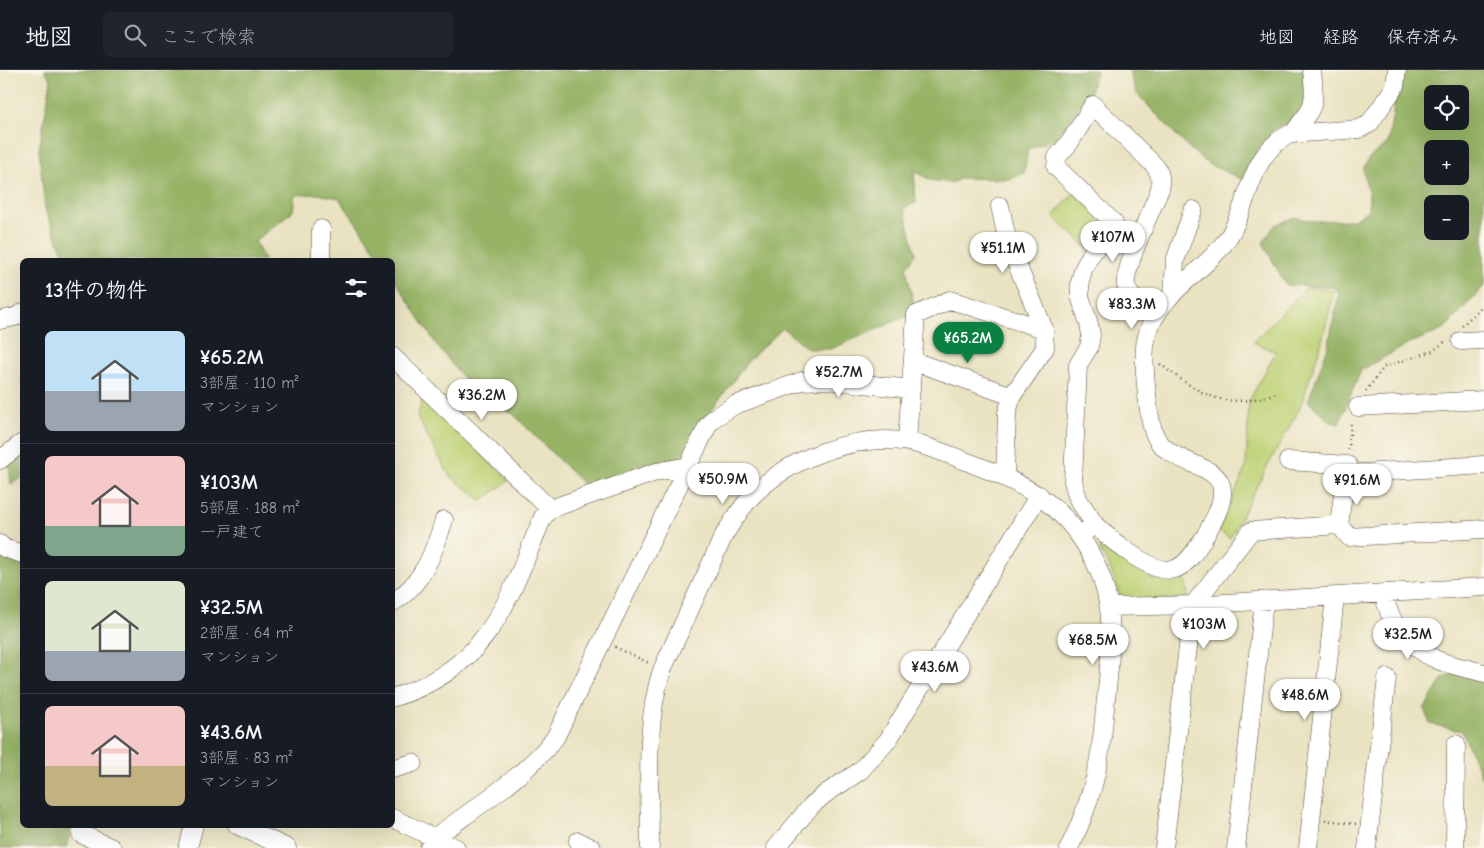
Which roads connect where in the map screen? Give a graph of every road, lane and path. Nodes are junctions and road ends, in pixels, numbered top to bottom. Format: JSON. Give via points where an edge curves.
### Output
{"nodes":[{"id":1,"x":1312,"y":70,"type":"edge"},
{"id":2,"x":1397,"y":70,"type":"edge"},
{"id":3,"x":1294,"y":134,"type":"junction"},
{"id":4,"x":1000,"y":206,"type":"dead end"},
{"id":5,"x":1193,"y":210,"type":"dead end"},
{"id":6,"x":321,"y":229,"type":"dead end"},
{"id":7,"x":320,"y":258,"type":"edge"},
{"id":8,"x":1173,"y":294,"type":"junction"},
{"id":9,"x":1484,"y":304,"type":"edge"},
{"id":10,"x":1157,"y":314,"type":"junction"},
{"id":11,"x":20,"y":315,"type":"edge"},
{"id":12,"x":0,"y":320,"type":"edge"},
{"id":13,"x":1044,"y":329,"type":"junction"},
{"id":14,"x":1455,"y":336,"type":"junction"},
{"id":15,"x":1484,"y":340,"type":"edge"},
{"id":16,"x":1145,"y":346,"type":"junction"},
{"id":17,"x":395,"y":359,"type":"edge"},
{"id":18,"x":912,"y":361,"type":"junction"},
{"id":19,"x":910,"y":389,"type":"junction"},
{"id":20,"x":1279,"y":392,"type":"dead end"},
{"id":21,"x":1012,"y":396,"type":"junction"},
{"id":22,"x":1484,"y":400,"type":"edge"},
{"id":23,"x":1358,"y":407,"type":"junction"},
{"id":24,"x":907,"y":442,"type":"junction"},
{"id":25,"x":20,"y":445,"type":"edge"},
{"id":26,"x":0,"y":460,"type":"edge"},
{"id":27,"x":1288,"y":461,"type":"dead end"},
{"id":28,"x":1484,"y":465,"type":"edge"},
{"id":29,"x":688,"y":466,"type":"junction"},
{"id":30,"x":1348,"y":469,"type":"junction"},
{"id":31,"x":1005,"y":476,"type":"junction"},
{"id":32,"x":1039,"y":496,"type":"junction"},
{"id":33,"x":550,"y":509,"type":"junction"},
{"id":34,"x":444,"y":520,"type":"dead end"},
{"id":35,"x":1094,"y":525,"type":"junction"},
{"id":36,"x":1339,"y":526,"type":"junction"},
{"id":37,"x":1484,"y":529,"type":"edge"},
{"id":38,"x":1078,"y":535,"type":"junction"},
{"id":39,"x":0,"y":544,"type":"edge"},
{"id":40,"x":20,"y":553,"type":"edge"},
{"id":41,"x":1484,"y":587,"type":"edge"},
{"id":42,"x":1384,"y":593,"type":"junction"},
{"id":43,"x":1335,"y":597,"type":"junction"},
{"id":44,"x":395,"y":600,"type":"edge"},
{"id":45,"x":1264,"y":601,"type":"junction"},
{"id":46,"x":1193,"y":605,"type":"junction"},
{"id":47,"x":1110,"y":607,"type":"junction"},
{"id":48,"x":603,"y":641,"type":"junction"},
{"id":49,"x":662,"y":670,"type":"junction"},
{"id":50,"x":1484,"y":673,"type":"edge"},
{"id":51,"x":1387,"y":678,"type":"dead end"},
{"id":52,"x":395,"y":697,"type":"edge"},
{"id":53,"x":1456,"y":744,"type":"dead end"},
{"id":54,"x":413,"y":763,"type":"dead end"},
{"id":55,"x":395,"y":768,"type":"edge"},
{"id":56,"x":1311,"y":818,"type":"junction"},
{"id":57,"x":395,"y":820,"type":"edge"},
{"id":58,"x":1370,"y":826,"type":"junction"},
{"id":59,"x":193,"y":828,"type":"edge"},
{"id":60,"x":244,"y":828,"type":"edge"},
{"id":61,"x":79,"y":836,"type":"edge"},
{"id":62,"x":432,"y":843,"type":"edge"},
{"id":63,"x":112,"y":848,"type":"edge"},
{"id":64,"x":188,"y":848,"type":"edge"},
{"id":65,"x":287,"y":848,"type":"edge"},
{"id":66,"x":456,"y":848,"type":"edge"},
{"id":67,"x":650,"y":848,"type":"edge"},
{"id":68,"x":776,"y":848,"type":"edge"},
{"id":69,"x":1069,"y":848,"type":"edge"},
{"id":70,"x":1164,"y":848,"type":"edge"},
{"id":71,"x":1236,"y":848,"type":"edge"},
{"id":72,"x":1308,"y":848,"type":"edge"},
{"id":73,"x":1367,"y":848,"type":"edge"},
{"id":74,"x":1454,"y":848,"type":"edge"}],
"edges":[{"from":1,"to":3,"type":"street","via":[[1312,104]]},
{"from":2,"to":3,"type":"street","via":[[1395,86],[1369,124],[1359,129]]},
{"from":3,"to":8,"type":"street","via":[[1280,139],[1262,160],[1232,231],[1220,250]]},
{"from":4,"to":13,"type":"street","via":[[1008,243]]},
{"from":5,"to":8,"type":"street","via":[[1175,261]]},
{"from":6,"to":7,"type":"street"},
{"from":8,"to":10,"type":"street"},
{"from":9,"to":14,"type":"path"},
{"from":10,"to":16,"type":"street","via":[[1148,330]]},
{"from":10,"to":35,"type":"street","via":[[1132,296],[1126,285],[1127,270],[1160,190],[1160,172],[1093,105],[1057,157],[1056,167],[1114,223],[1090,256],[1080,283],[1080,296],[1091,335],[1089,347],[1078,365],[1073,481],[1078,499]]},
{"from":11,"to":12,"type":"street"},
{"from":13,"to":18,"type":"street","via":[[950,300],[916,314]]},
{"from":13,"to":21,"type":"street","via":[[1045,348]]},
{"from":14,"to":15,"type":"street"},
{"from":14,"to":23,"type":"path","via":[[1433,352],[1384,367],[1362,396]]},
{"from":16,"to":20,"type":"path","via":[[1160,364],[1205,395],[1222,401],[1260,399]]},
{"from":16,"to":35,"type":"street","via":[[1154,434],[1163,448],[1220,480],[1220,502],[1197,549],[1177,568],[1168,570],[1144,561]]},
{"from":17,"to":33,"type":"street"},
{"from":18,"to":19,"type":"street"},
{"from":18,"to":21,"type":"street"},
{"from":19,"to":24,"type":"street"},
{"from":19,"to":29,"type":"street","via":[[826,380],[802,381],[766,393],[735,404],[714,418]]},
{"from":21,"to":31,"type":"street","via":[[1007,413]]},
{"from":22,"to":23,"type":"street"},
{"from":23,"to":30,"type":"path","via":[[1351,421]]},
{"from":24,"to":31,"type":"street"},
{"from":24,"to":49,"type":"street","via":[[875,441],[820,453],[775,476],[753,495],[724,535]]},
{"from":25,"to":26,"type":"street"},
{"from":27,"to":30,"type":"street"},
{"from":28,"to":30,"type":"street"},
{"from":29,"to":33,"type":"street","via":[[656,472]]},
{"from":29,"to":48,"type":"street"},
{"from":30,"to":36,"type":"street"},
{"from":31,"to":32,"type":"street"},
{"from":32,"to":38,"type":"street","via":[[1061,513]]},
{"from":32,"to":68,"type":"street","via":[[888,740],[860,771],[810,806]]},
{"from":33,"to":52,"type":"street","via":[[543,517],[502,611],[483,640],[465,660],[441,677],[416,691]]},
{"from":34,"to":44,"type":"street","via":[[430,561],[411,588]]},
{"from":35,"to":38,"type":"street"},
{"from":36,"to":37,"type":"street","via":[[1349,537]]},
{"from":36,"to":46,"type":"street","via":[[1251,531]]},
{"from":38,"to":47,"type":"street","via":[[1095,563]]},
{"from":39,"to":40,"type":"street"},
{"from":41,"to":42,"type":"street"},
{"from":42,"to":43,"type":"street"},
{"from":42,"to":50,"type":"street","via":[[1394,621],[1407,639],[1435,659]]},
{"from":43,"to":45,"type":"street"},
{"from":43,"to":56,"type":"street"},
{"from":45,"to":46,"type":"street"},
{"from":45,"to":71,"type":"street"},
{"from":46,"to":47,"type":"street"},
{"from":46,"to":70,"type":"street"},
{"from":47,"to":69,"type":"street","via":[[1112,645],[1100,752],[1087,804]]},
{"from":48,"to":49,"type":"path"},
{"from":48,"to":62,"type":"street","via":[[555,738],[541,756]]},
{"from":49,"to":67,"type":"street","via":[[650,726]]},
{"from":51,"to":58,"type":"street"},
{"from":53,"to":74,"type":"street"},
{"from":54,"to":55,"type":"street"},
{"from":56,"to":58,"type":"path"},
{"from":56,"to":72,"type":"street"},
{"from":57,"to":62,"type":"street"},
{"from":58,"to":73,"type":"street"},
{"from":59,"to":64,"type":"street"},
{"from":60,"to":65,"type":"street"},
{"from":61,"to":63,"type":"street"},
{"from":62,"to":66,"type":"street"}]}
